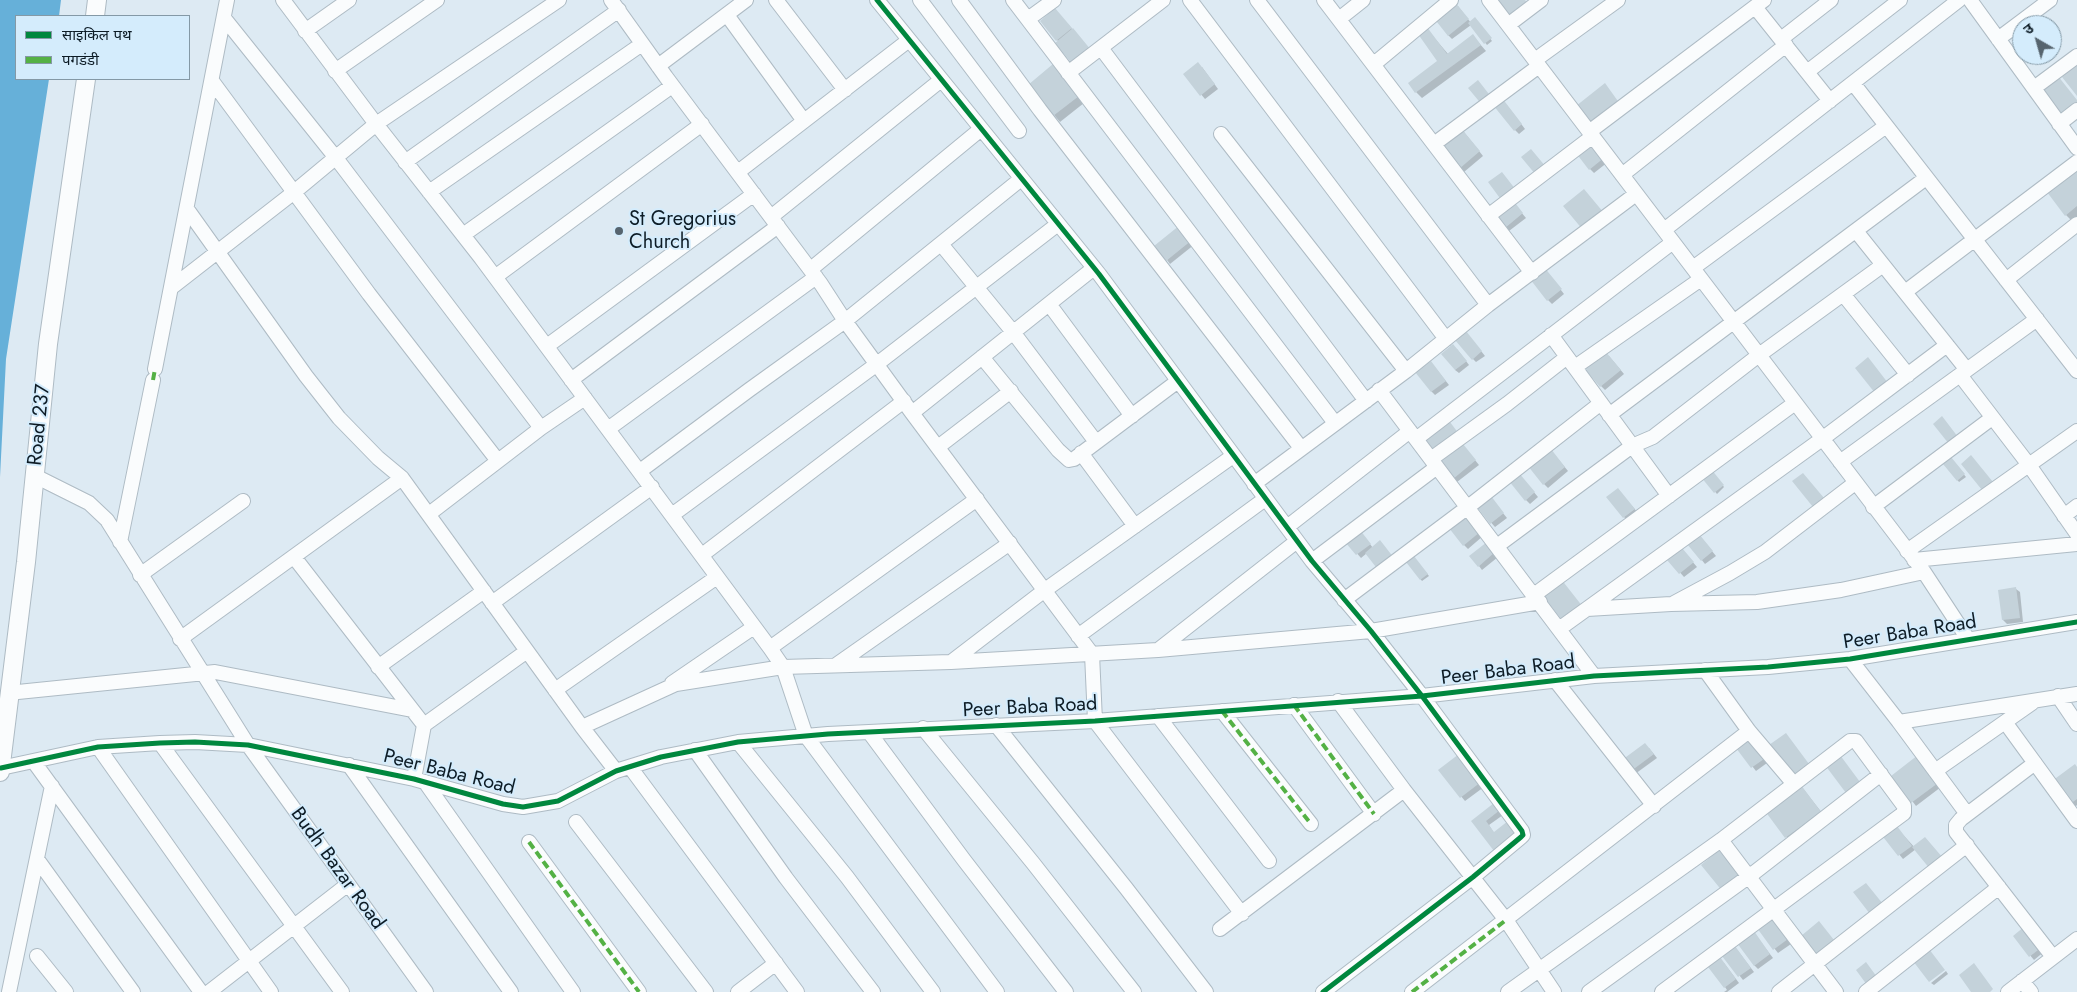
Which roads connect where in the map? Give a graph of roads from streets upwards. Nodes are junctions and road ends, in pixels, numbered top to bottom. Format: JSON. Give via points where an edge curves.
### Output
{"nodes":[{"id":1,"x":97,"y":0,"type":"edge"},
{"id":2,"x":228,"y":0,"type":"edge"},
{"id":3,"x":283,"y":0,"type":"edge"},
{"id":4,"x":349,"y":0,"type":"edge"},
{"id":5,"x":436,"y":0,"type":"edge"},
{"id":6,"x":559,"y":0,"type":"edge"},
{"id":7,"x":746,"y":0,"type":"edge"},
{"id":8,"x":776,"y":0,"type":"edge"},
{"id":9,"x":877,"y":0,"type":"edge"},
{"id":10,"x":920,"y":0,"type":"edge"},
{"id":11,"x":958,"y":0,"type":"edge"},
{"id":12,"x":1014,"y":0,"type":"edge"},
{"id":13,"x":1054,"y":0,"type":"edge"},
{"id":14,"x":1163,"y":0,"type":"edge"},
{"id":15,"x":1190,"y":0,"type":"edge"},
{"id":16,"x":1257,"y":0,"type":"edge"},
{"id":17,"x":1324,"y":0,"type":"edge"},
{"id":18,"x":1363,"y":0,"type":"edge"},
{"id":19,"x":1451,"y":0,"type":"edge"},
{"id":20,"x":1489,"y":0,"type":"edge"},
{"id":21,"x":1541,"y":0,"type":"edge"},
{"id":22,"x":1618,"y":0,"type":"edge"},
{"id":23,"x":1832,"y":0,"type":"edge"},
{"id":24,"x":1900,"y":0,"type":"edge"},
{"id":25,"x":2050,"y":0,"type":"edge"},
{"id":26,"x":1969,"y":1,"type":"edge"},
{"id":27,"x":1759,"y":3,"type":"edge"},
{"id":28,"x":615,"y":5,"type":"edge"},
{"id":29,"x":95,"y":15,"type":"edge"},
{"id":30,"x":726,"y":15,"type":"junction"},
{"id":31,"x":224,"y":18,"type":"junction"},
{"id":32,"x":1028,"y":19,"type":"junction"},
{"id":33,"x":1339,"y":19,"type":"junction"},
{"id":34,"x":1508,"y":25,"type":"junction"},
{"id":35,"x":305,"y":31,"type":"junction"},
{"id":36,"x":1998,"y":39,"type":"junction"},
{"id":37,"x":909,"y":40,"type":"junction"},
{"id":38,"x":1783,"y":42,"type":"junction"},
{"id":39,"x":642,"y":44,"type":"junction"},
{"id":40,"x":1101,"y":48,"type":"junction"},
{"id":41,"x":2077,"y":56,"type":"edge"},
{"id":42,"x":1537,"y":63,"type":"junction"},
{"id":43,"x":1374,"y":64,"type":"junction"},
{"id":44,"x":658,"y":66,"type":"junction"},
{"id":45,"x":335,"y":71,"type":"junction"},
{"id":46,"x":1068,"y":72,"type":"junction"},
{"id":47,"x":1807,"y":72,"type":"junction"},
{"id":48,"x":86,"y":80,"type":"edge"},
{"id":49,"x":941,"y":80,"type":"junction"},
{"id":50,"x":212,"y":81,"type":"junction"},
{"id":51,"x":1853,"y":83,"type":"junction"},
{"id":52,"x":672,"y":86,"type":"junction"},
{"id":53,"x":2034,"y":88,"type":"junction"},
{"id":54,"x":845,"y":90,"type":"junction"},
{"id":55,"x":1830,"y":101,"type":"junction"},
{"id":56,"x":2077,"y":110,"type":"edge"},
{"id":57,"x":804,"y":121,"type":"junction"},
{"id":58,"x":376,"y":124,"type":"junction"},
{"id":59,"x":702,"y":124,"type":"junction"},
{"id":60,"x":2059,"y":124,"type":"junction"},
{"id":61,"x":1886,"y":126,"type":"junction"},
{"id":62,"x":981,"y":129,"type":"junction"},
{"id":63,"x":1019,"y":131,"type":"dead end"},
{"id":64,"x":1221,"y":134,"type":"dead end"},
{"id":65,"x":1591,"y":134,"type":"junction"},
{"id":66,"x":1434,"y":144,"type":"junction"},
{"id":67,"x":2077,"y":148,"type":"edge"},
{"id":68,"x":336,"y":158,"type":"junction"},
{"id":69,"x":405,"y":162,"type":"junction"},
{"id":70,"x":2077,"y":162,"type":"edge"},
{"id":71,"x":738,"y":172,"type":"junction"},
{"id":72,"x":1622,"y":175,"type":"junction"},
{"id":73,"x":1926,"y":178,"type":"junction"},
{"id":74,"x":1021,"y":179,"type":"junction"},
{"id":75,"x":430,"y":192,"type":"junction"},
{"id":76,"x":293,"y":193,"type":"junction"},
{"id":77,"x":754,"y":194,"type":"junction"},
{"id":78,"x":1636,"y":194,"type":"junction"},
{"id":79,"x":187,"y":209,"type":"junction"},
{"id":80,"x":1488,"y":216,"type":"junction"},
{"id":81,"x":775,"y":222,"type":"junction"},
{"id":82,"x":1058,"y":224,"type":"junction"},
{"id":83,"x":2077,"y":224,"type":"edge"},
{"id":84,"x":1664,"y":230,"type":"junction"},
{"id":85,"x":1856,"y":231,"type":"junction"},
{"id":86,"x":463,"y":235,"type":"junction"},
{"id":87,"x":1975,"y":240,"type":"junction"},
{"id":88,"x":1673,"y":242,"type":"junction"},
{"id":89,"x":941,"y":244,"type":"junction"},
{"id":90,"x":217,"y":252,"type":"junction"},
{"id":91,"x":1883,"y":265,"type":"junction"},
{"id":92,"x":1094,"y":268,"type":"junction"},
{"id":93,"x":1532,"y":272,"type":"junction"},
{"id":94,"x":813,"y":273,"type":"junction"},
{"id":95,"x":1697,"y":274,"type":"junction"},
{"id":96,"x":495,"y":277,"type":"junction"},
{"id":97,"x":2006,"y":280,"type":"junction"},
{"id":98,"x":977,"y":287,"type":"junction"},
{"id":99,"x":171,"y":288,"type":"junction"},
{"id":100,"x":1905,"y":292,"type":"junction"},
{"id":101,"x":1843,"y":294,"type":"junction"},
{"id":102,"x":1049,"y":304,"type":"junction"},
{"id":103,"x":1488,"y":305,"type":"junction"},
{"id":104,"x":2037,"y":319,"type":"junction"},
{"id":105,"x":845,"y":321,"type":"junction"},
{"id":106,"x":1734,"y":322,"type":"junction"},
{"id":107,"x":1013,"y":332,"type":"junction"},
{"id":108,"x":1551,"y":335,"type":"junction"},
{"id":109,"x":1446,"y":339,"type":"junction"},
{"id":110,"x":1947,"y":345,"type":"junction"},
{"id":111,"x":547,"y":346,"type":"junction"},
{"id":112,"x":1759,"y":355,"type":"junction"},
{"id":113,"x":982,"y":357,"type":"junction"},
{"id":114,"x":1571,"y":362,"type":"junction"},
{"id":115,"x":877,"y":364,"type":"junction"},
{"id":116,"x":1406,"y":371,"type":"junction"},
{"id":117,"x":2077,"y":371,"type":"edge"},
{"id":118,"x":1963,"y":372,"type":"junction"},
{"id":119,"x":1908,"y":375,"type":"junction"},
{"id":120,"x":571,"y":380,"type":"junction"},
{"id":121,"x":1178,"y":382,"type":"junction"},
{"id":122,"x":1379,"y":390,"type":"junction"},
{"id":123,"x":1011,"y":392,"type":"junction"},
{"id":124,"x":585,"y":398,"type":"junction"},
{"id":125,"x":1366,"y":401,"type":"junction"},
{"id":126,"x":1601,"y":403,"type":"junction"},
{"id":127,"x":1795,"y":403,"type":"junction"},
{"id":128,"x":908,"y":407,"type":"junction"},
{"id":129,"x":1609,"y":415,"type":"junction"},
{"id":130,"x":1132,"y":416,"type":"junction"},
{"id":131,"x":1992,"y":418,"type":"junction"},
{"id":132,"x":1335,"y":423,"type":"junction"},
{"id":133,"x":541,"y":428,"type":"junction"},
{"id":134,"x":608,"y":429,"type":"junction"},
{"id":135,"x":2077,"y":431,"type":"edge"},
{"id":136,"x":1413,"y":435,"type":"junction"},
{"id":137,"x":1822,"y":439,"type":"junction"},
{"id":138,"x":1096,"y":442,"type":"junction"},
{"id":139,"x":1632,"y":446,"type":"junction"},
{"id":140,"x":938,"y":447,"type":"junction"},
{"id":141,"x":1301,"y":448,"type":"junction"},
{"id":142,"x":1081,"y":453,"type":"junction"},
{"id":143,"x":1233,"y":456,"type":"junction"},
{"id":144,"x":498,"y":461,"type":"junction"},
{"id":145,"x":1840,"y":462,"type":"junction"},
{"id":146,"x":1434,"y":463,"type":"junction"},
{"id":147,"x":2029,"y":465,"type":"junction"},
{"id":148,"x":640,"y":472,"type":"junction"},
{"id":149,"x":35,"y":476,"type":"junction"},
{"id":150,"x":402,"y":478,"type":"junction"},
{"id":151,"x":1855,"y":483,"type":"junction"},
{"id":152,"x":1254,"y":484,"type":"junction"},
{"id":153,"x":652,"y":487,"type":"junction"},
{"id":154,"x":1669,"y":496,"type":"junction"},
{"id":155,"x":977,"y":499,"type":"junction"},
{"id":156,"x":1265,"y":499,"type":"junction"},
{"id":157,"x":243,"y":501,"type":"dead end"},
{"id":158,"x":2077,"y":506,"type":"edge"},
{"id":159,"x":1468,"y":507,"type":"junction"},
{"id":160,"x":1873,"y":507,"type":"junction"},
{"id":161,"x":429,"y":514,"type":"junction"},
{"id":162,"x":672,"y":515,"type":"junction"},
{"id":163,"x":2064,"y":516,"type":"junction"},
{"id":164,"x":1135,"y":526,"type":"junction"},
{"id":165,"x":1287,"y":527,"type":"junction"},
{"id":166,"x":2077,"y":534,"type":"edge"},
{"id":167,"x":1297,"y":541,"type":"junction"},
{"id":168,"x":120,"y":542,"type":"junction"},
{"id":169,"x":1010,"y":543,"type":"junction"},
{"id":170,"x":2077,"y":544,"type":"edge"},
{"id":171,"x":1497,"y":546,"type":"junction"},
{"id":172,"x":702,"y":555,"type":"junction"},
{"id":173,"x":1911,"y":556,"type":"junction"},
{"id":174,"x":294,"y":557,"type":"junction"},
{"id":175,"x":1312,"y":561,"type":"junction"},
{"id":176,"x":1924,"y":572,"type":"junction"},
{"id":177,"x":140,"y":575,"type":"junction"},
{"id":178,"x":718,"y":577,"type":"junction"},
{"id":179,"x":1045,"y":590,"type":"junction"},
{"id":180,"x":484,"y":591,"type":"junction"},
{"id":181,"x":1537,"y":599,"type":"junction"},
{"id":182,"x":1344,"y":600,"type":"junction"},
{"id":183,"x":492,"y":603,"type":"junction"},
{"id":184,"x":1671,"y":604,"type":"junction"},
{"id":185,"x":1586,"y":609,"type":"junction"},
{"id":186,"x":2077,"y":622,"type":"edge"},
{"id":187,"x":754,"y":627,"type":"junction"},
{"id":188,"x":1559,"y":629,"type":"junction"},
{"id":189,"x":1371,"y":631,"type":"junction"},
{"id":190,"x":1078,"y":636,"type":"junction"},
{"id":191,"x":180,"y":639,"type":"junction"},
{"id":192,"x":1968,"y":639,"type":"junction"},
{"id":193,"x":770,"y":648,"type":"junction"},
{"id":194,"x":1158,"y":650,"type":"junction"},
{"id":195,"x":527,"y":651,"type":"junction"},
{"id":196,"x":1092,"y":654,"type":"junction"},
{"id":197,"x":1850,"y":659,"type":"junction"},
{"id":198,"x":950,"y":662,"type":"junction"},
{"id":199,"x":836,"y":665,"type":"junction"},
{"id":200,"x":378,"y":667,"type":"junction"},
{"id":201,"x":783,"y":667,"type":"junction"},
{"id":202,"x":1705,"y":670,"type":"junction"},
{"id":203,"x":202,"y":674,"type":"junction"},
{"id":204,"x":1594,"y":676,"type":"junction"},
{"id":205,"x":1555,"y":680,"type":"junction"},
{"id":206,"x":555,"y":690,"type":"junction"},
{"id":207,"x":657,"y":692,"type":"junction"},
{"id":208,"x":8,"y":693,"type":"junction"},
{"id":209,"x":2077,"y":694,"type":"edge"},
{"id":210,"x":1422,"y":696,"type":"junction"},
{"id":211,"x":2058,"y":696,"type":"junction"},
{"id":212,"x":1338,"y":701,"type":"junction"},
{"id":213,"x":2035,"y":701,"type":"junction"},
{"id":214,"x":1294,"y":705,"type":"junction"},
{"id":215,"x":412,"y":710,"type":"junction"},
{"id":216,"x":1222,"y":711,"type":"junction"},
{"id":217,"x":1158,"y":716,"type":"junction"},
{"id":218,"x":1095,"y":721,"type":"junction"},
{"id":219,"x":1899,"y":722,"type":"junction"},
{"id":220,"x":2005,"y":722,"type":"junction"},
{"id":221,"x":996,"y":724,"type":"junction"},
{"id":222,"x":2077,"y":724,"type":"edge"},
{"id":223,"x":424,"y":725,"type":"junction"},
{"id":224,"x":582,"y":727,"type":"junction"},
{"id":225,"x":923,"y":728,"type":"junction"},
{"id":226,"x":869,"y":732,"type":"junction"},
{"id":227,"x":1749,"y":732,"type":"junction"},
{"id":228,"x":806,"y":736,"type":"junction"},
{"id":229,"x":160,"y":742,"type":"junction"},
{"id":230,"x":738,"y":742,"type":"junction"},
{"id":231,"x":248,"y":745,"type":"junction"},
{"id":232,"x":98,"y":748,"type":"junction"},
{"id":233,"x":695,"y":750,"type":"junction"},
{"id":234,"x":34,"y":762,"type":"junction"},
{"id":235,"x":2035,"y":763,"type":"junction"},
{"id":236,"x":350,"y":765,"type":"junction"},
{"id":237,"x":630,"y":766,"type":"junction"},
{"id":238,"x":1,"y":768,"type":"edge"},
{"id":239,"x":616,"y":771,"type":"junction"},
{"id":240,"x":1935,"y":771,"type":"junction"},
{"id":241,"x":0,"y":772,"type":"edge"},
{"id":242,"x":1881,"y":774,"type":"junction"},
{"id":243,"x":420,"y":781,"type":"junction"},
{"id":244,"x":1794,"y":784,"type":"junction"},
{"id":245,"x":52,"y":786,"type":"junction"},
{"id":246,"x":1404,"y":790,"type":"junction"},
{"id":247,"x":1654,"y":806,"type":"junction"},
{"id":248,"x":1374,"y":814,"type":"junction"},
{"id":249,"x":1967,"y":814,"type":"junction"},
{"id":250,"x":2077,"y":821,"type":"edge"},
{"id":251,"x":576,"y":822,"type":"dead end"},
{"id":252,"x":1311,"y":824,"type":"dead end"},
{"id":253,"x":1721,"y":840,"type":"junction"},
{"id":254,"x":529,"y":842,"type":"dead end"},
{"id":255,"x":1967,"y":845,"type":"junction"},
{"id":256,"x":37,"y":860,"type":"junction"},
{"id":257,"x":1269,"y":861,"type":"dead end"},
{"id":258,"x":1749,"y":876,"type":"junction"},
{"id":259,"x":1472,"y":877,"type":"junction"},
{"id":260,"x":347,"y":885,"type":"junction"},
{"id":261,"x":1999,"y":887,"type":"junction"},
{"id":262,"x":1773,"y":909,"type":"junction"},
{"id":263,"x":1242,"y":914,"type":"junction"},
{"id":264,"x":1506,"y":920,"type":"junction"},
{"id":265,"x":293,"y":927,"type":"junction"},
{"id":266,"x":1220,"y":929,"type":"dead end"},
{"id":267,"x":2077,"y":939,"type":"edge"},
{"id":268,"x":37,"y":956,"type":"dead end"},
{"id":269,"x":2053,"y":957,"type":"junction"},
{"id":270,"x":248,"y":960,"type":"junction"},
{"id":271,"x":776,"y":963,"type":"junction"},
{"id":272,"x":1816,"y":965,"type":"junction"},
{"id":273,"x":1539,"y":969,"type":"junction"},
{"id":274,"x":2026,"y":987,"type":"edge"},
{"id":275,"x":9,"y":992,"type":"edge"},
{"id":276,"x":66,"y":992,"type":"edge"},
{"id":277,"x":133,"y":992,"type":"edge"},
{"id":278,"x":201,"y":992,"type":"edge"},
{"id":279,"x":209,"y":992,"type":"edge"},
{"id":280,"x":272,"y":992,"type":"edge"},
{"id":281,"x":342,"y":992,"type":"edge"},
{"id":282,"x":426,"y":992,"type":"edge"},
{"id":283,"x":511,"y":992,"type":"edge"},
{"id":284,"x":573,"y":992,"type":"edge"},
{"id":285,"x":639,"y":992,"type":"edge"},
{"id":286,"x":706,"y":992,"type":"edge"},
{"id":287,"x":738,"y":992,"type":"edge"},
{"id":288,"x":797,"y":992,"type":"edge"},
{"id":289,"x":873,"y":992,"type":"edge"},
{"id":290,"x":934,"y":992,"type":"edge"},
{"id":291,"x":997,"y":992,"type":"edge"},
{"id":292,"x":1066,"y":992,"type":"edge"},
{"id":293,"x":1134,"y":992,"type":"edge"},
{"id":294,"x":1206,"y":992,"type":"edge"},
{"id":295,"x":1323,"y":992,"type":"edge"},
{"id":296,"x":1412,"y":992,"type":"edge"},
{"id":297,"x":1508,"y":992,"type":"edge"},
{"id":298,"x":1554,"y":992,"type":"edge"},
{"id":299,"x":1590,"y":992,"type":"edge"},
{"id":300,"x":1662,"y":992,"type":"edge"},
{"id":301,"x":1780,"y":992,"type":"edge"},
{"id":302,"x":1836,"y":992,"type":"edge"},
{"id":303,"x":1866,"y":992,"type":"edge"},
{"id":304,"x":2008,"y":992,"type":"edge"}],
"edges":[{"from":1,"to":29,"type":"street"},
{"from":2,"to":31,"type":"street"},
{"from":3,"to":35,"type":"street"},
{"from":4,"to":35,"type":"street"},
{"from":5,"to":45,"type":"street"},
{"from":6,"to":58,"type":"street"},
{"from":7,"to":30,"type":"street"},
{"from":8,"to":54,"type":"street"},
{"from":9,"to":37,"type":"street"},
{"from":10,"to":63,"type":"street"},
{"from":11,"to":141,"type":"street"},
{"from":12,"to":32,"type":"street"},
{"from":13,"to":32,"type":"street"},
{"from":14,"to":40,"type":"street"},
{"from":15,"to":109,"type":"street"},
{"from":16,"to":103,"type":"street"},
{"from":17,"to":33,"type":"street"},
{"from":18,"to":33,"type":"street"},
{"from":19,"to":43,"type":"street"},
{"from":20,"to":34,"type":"street"},
{"from":21,"to":34,"type":"street"},
{"from":22,"to":42,"type":"street"},
{"from":23,"to":38,"type":"street"},
{"from":24,"to":47,"type":"street"},
{"from":25,"to":36,"type":"street"},
{"from":26,"to":36,"type":"street"},
{"from":26,"to":51,"type":"street"},
{"from":27,"to":38,"type":"street"},
{"from":27,"to":65,"type":"street"},
{"from":28,"to":39,"type":"street"},
{"from":28,"to":69,"type":"street"},
{"from":30,"to":44,"type":"street"},
{"from":30,"to":57,"type":"street"},
{"from":31,"to":50,"type":"street"},
{"from":31,"to":68,"type":"street"},
{"from":32,"to":46,"type":"street"},
{"from":33,"to":43,"type":"street"},
{"from":34,"to":42,"type":"street"},
{"from":35,"to":45,"type":"street"},
{"from":36,"to":53,"type":"street"},
{"from":37,"to":49,"type":"street"},
{"from":37,"to":54,"type":"street"},
{"from":38,"to":47,"type":"street"},
{"from":38,"to":72,"type":"street"},
{"from":39,"to":44,"type":"street"},
{"from":39,"to":75,"type":"street"},
{"from":40,"to":46,"type":"street"},
{"from":40,"to":125,"type":"street"},
{"from":41,"to":53,"type":"street"},
{"from":42,"to":65,"type":"street"},
{"from":42,"to":66,"type":"street"},
{"from":43,"to":66,"type":"street"},
{"from":44,"to":52,"type":"street"},
{"from":45,"to":58,"type":"street"},
{"from":46,"to":132,"type":"street"},
{"from":47,"to":55,"type":"street"},
{"from":48,"to":149,"type":"street","name":"Road 237","via":[[48,344]]},
{"from":49,"to":62,"type":"street"},
{"from":49,"to":81,"type":"street"},
{"from":50,"to":76,"type":"street"},
{"from":50,"to":79,"type":"street"},
{"from":51,"to":55,"type":"street"},
{"from":51,"to":61,"type":"street"},
{"from":52,"to":59,"type":"street"},
{"from":52,"to":86,"type":"street"},
{"from":53,"to":60,"type":"street"},
{"from":54,"to":57,"type":"street"},
{"from":55,"to":84,"type":"street"},
{"from":56,"to":60,"type":"street"},
{"from":57,"to":71,"type":"street"},
{"from":58,"to":68,"type":"street"},
{"from":58,"to":69,"type":"street"},
{"from":59,"to":71,"type":"street"},
{"from":59,"to":96,"type":"street"},
{"from":60,"to":67,"type":"street"},
{"from":61,"to":73,"type":"street"},
{"from":61,"to":95,"type":"street"},
{"from":62,"to":74,"type":"street"},
{"from":62,"to":94,"type":"street"},
{"from":64,"to":116,"type":"street"},
{"from":65,"to":72,"type":"street"},
{"from":65,"to":80,"type":"street"},
{"from":66,"to":80,"type":"street"},
{"from":68,"to":76,"type":"street"},
{"from":68,"to":133,"type":"street"},
{"from":69,"to":75,"type":"street"},
{"from":70,"to":87,"type":"street"},
{"from":71,"to":77,"type":"street"},
{"from":72,"to":78,"type":"street"},
{"from":73,"to":85,"type":"street"},
{"from":73,"to":87,"type":"street"},
{"from":74,"to":82,"type":"street"},
{"from":74,"to":89,"type":"street"},
{"from":75,"to":86,"type":"street"},
{"from":76,"to":90,"type":"street"},
{"from":76,"to":144,"type":"street"},
{"from":77,"to":81,"type":"street"},
{"from":77,"to":111,"type":"street"},
{"from":78,"to":84,"type":"street"},
{"from":78,"to":93,"type":"street"},
{"from":79,"to":90,"type":"street"},
{"from":79,"to":99,"type":"street"},
{"from":80,"to":93,"type":"street"},
{"from":81,"to":94,"type":"street"},
{"from":81,"to":120,"type":"street"},
{"from":82,"to":92,"type":"street"},
{"from":82,"to":98,"type":"street"},
{"from":83,"to":97,"type":"street"},
{"from":84,"to":88,"type":"street"},
{"from":85,"to":91,"type":"street"},
{"from":85,"to":106,"type":"street"},
{"from":86,"to":96,"type":"street"},
{"from":87,"to":97,"type":"street"},
{"from":87,"to":100,"type":"street"},
{"from":88,"to":95,"type":"street"},
{"from":88,"to":108,"type":"street"},
{"from":89,"to":98,"type":"street"},
{"from":89,"to":105,"type":"street"},
{"from":90,"to":99,"type":"street"},
{"from":90,"to":150,"type":"street","via":[[339,418]]},
{"from":91,"to":100,"type":"street"},
{"from":91,"to":101,"type":"street"},
{"from":92,"to":102,"type":"street"},
{"from":92,"to":121,"type":"street"},
{"from":93,"to":103,"type":"street"},
{"from":94,"to":105,"type":"street"},
{"from":94,"to":134,"type":"street"},
{"from":95,"to":106,"type":"street"},
{"from":95,"to":114,"type":"street"},
{"from":96,"to":111,"type":"street"},
{"from":97,"to":104,"type":"street"},
{"from":98,"to":107,"type":"street"},
{"from":98,"to":115,"type":"street"},
{"from":99,"to":168,"type":"street"},
{"from":100,"to":110,"type":"street"},
{"from":101,"to":112,"type":"street"},
{"from":101,"to":119,"type":"street"},
{"from":102,"to":107,"type":"street"},
{"from":102,"to":130,"type":"street"},
{"from":103,"to":109,"type":"street"},
{"from":104,"to":117,"type":"street"},
{"from":104,"to":118,"type":"street"},
{"from":105,"to":115,"type":"street"},
{"from":105,"to":148,"type":"street"},
{"from":106,"to":112,"type":"street"},
{"from":106,"to":129,"type":"street"},
{"from":107,"to":113,"type":"street"},
{"from":107,"to":138,"type":"street"},
{"from":108,"to":114,"type":"street"},
{"from":108,"to":136,"type":"street"},
{"from":109,"to":116,"type":"street"},
{"from":110,"to":118,"type":"street"},
{"from":110,"to":119,"type":"street"},
{"from":111,"to":120,"type":"street"},
{"from":112,"to":127,"type":"street"},
{"from":112,"to":139,"type":"street","via":[[1653,437]]},
{"from":113,"to":123,"type":"street"},
{"from":113,"to":128,"type":"street"},
{"from":114,"to":126,"type":"street"},
{"from":114,"to":146,"type":"street","via":[[1507,404]]},
{"from":115,"to":128,"type":"street"},
{"from":115,"to":162,"type":"street"},
{"from":116,"to":122,"type":"street"},
{"from":118,"to":131,"type":"street"},
{"from":118,"to":145,"type":"street"},
{"from":119,"to":137,"type":"street"},
{"from":120,"to":124,"type":"street"},
{"from":121,"to":130,"type":"street"},
{"from":121,"to":143,"type":"street"},
{"from":122,"to":125,"type":"street"},
{"from":122,"to":136,"type":"street"},
{"from":123,"to":140,"type":"street"},
{"from":123,"to":142,"type":"street","via":[[1066,458],[1074,458]]},
{"from":124,"to":133,"type":"street"},
{"from":124,"to":134,"type":"street"},
{"from":125,"to":132,"type":"street"},
{"from":126,"to":129,"type":"street"},
{"from":126,"to":159,"type":"street"},
{"from":127,"to":137,"type":"street"},
{"from":127,"to":154,"type":"street"},
{"from":128,"to":140,"type":"street"},
{"from":128,"to":172,"type":"street"},
{"from":129,"to":139,"type":"street"},
{"from":130,"to":138,"type":"street"},
{"from":131,"to":147,"type":"street"},
{"from":131,"to":160,"type":"street"},
{"from":132,"to":141,"type":"street"},
{"from":133,"to":144,"type":"street"},
{"from":134,"to":148,"type":"street"},
{"from":135,"to":147,"type":"street"},
{"from":136,"to":146,"type":"street"},
{"from":136,"to":165,"type":"street"},
{"from":137,"to":145,"type":"street"},
{"from":137,"to":185,"type":"street"},
{"from":138,"to":142,"type":"street"},
{"from":139,"to":154,"type":"street"},
{"from":139,"to":171,"type":"street"},
{"from":140,"to":155,"type":"street"},
{"from":141,"to":152,"type":"street"},
{"from":142,"to":164,"type":"street"},
{"from":143,"to":152,"type":"street"},
{"from":143,"to":164,"type":"street"},
{"from":144,"to":161,"type":"street"},
{"from":145,"to":151,"type":"street"},
{"from":146,"to":159,"type":"street"},
{"from":146,"to":175,"type":"street"},
{"from":147,"to":163,"type":"street"},
{"from":147,"to":173,"type":"street"},
{"from":148,"to":153,"type":"street"},
{"from":149,"to":168,"type":"street","name":"Budh Bazar Road","via":[[96,508]]},
{"from":149,"to":208,"type":"street","name":"Road 237"},
{"from":150,"to":161,"type":"street"},
{"from":150,"to":174,"type":"street"},
{"from":151,"to":160,"type":"street"},
{"from":151,"to":184,"type":"street","via":[[1765,552]]},
{"from":152,"to":156,"type":"street"},
{"from":153,"to":162,"type":"street"},
{"from":153,"to":183,"type":"street"},
{"from":154,"to":181,"type":"street"},
{"from":155,"to":169,"type":"street"},
{"from":155,"to":193,"type":"street"},
{"from":156,"to":165,"type":"street"},
{"from":156,"to":190,"type":"street"},
{"from":157,"to":177,"type":"street"},
{"from":158,"to":163,"type":"street"},
{"from":159,"to":171,"type":"street"},
{"from":159,"to":182,"type":"street"},
{"from":160,"to":173,"type":"street"},
{"from":161,"to":180,"type":"street"},
{"from":162,"to":172,"type":"street"},
{"from":163,"to":166,"type":"street"},
{"from":164,"to":179,"type":"street"},
{"from":165,"to":167,"type":"street"},
{"from":167,"to":175,"type":"street"},
{"from":167,"to":194,"type":"street"},
{"from":168,"to":177,"type":"street","name":"Budh Bazar Road"},
{"from":169,"to":179,"type":"street"},
{"from":169,"to":199,"type":"street"},
{"from":170,"to":173,"type":"street"},
{"from":171,"to":181,"type":"street"},
{"from":172,"to":178,"type":"street"},
{"from":173,"to":176,"type":"street"},
{"from":174,"to":191,"type":"street"},
{"from":174,"to":200,"type":"street"},
{"from":175,"to":182,"type":"street"},
{"from":176,"to":184,"type":"street","via":[[1841,590],[1756,602]]},
{"from":176,"to":192,"type":"street"},
{"from":177,"to":191,"type":"street","name":"Budh Bazar Road"},
{"from":178,"to":187,"type":"street"},
{"from":178,"to":206,"type":"street"},
{"from":179,"to":190,"type":"street"},
{"from":179,"to":198,"type":"street"},
{"from":180,"to":183,"type":"street"},
{"from":180,"to":200,"type":"street"},
{"from":181,"to":188,"type":"street"},
{"from":181,"to":189,"type":"street"},
{"from":182,"to":189,"type":"street"},
{"from":183,"to":195,"type":"street"},
{"from":184,"to":185,"type":"street"},
{"from":185,"to":188,"type":"street"},
{"from":186,"to":192,"type":"street","name":"Peer Baba Road"},
{"from":187,"to":193,"type":"street"},
{"from":187,"to":207,"type":"street"},
{"from":188,"to":204,"type":"street"},
{"from":189,"to":194,"type":"street"},
{"from":189,"to":210,"type":"street"},
{"from":190,"to":196,"type":"street"},
{"from":191,"to":203,"type":"street","name":"Budh Bazar Road"},
{"from":192,"to":197,"type":"street","name":"Peer Baba Road"},
{"from":193,"to":201,"type":"street"},
{"from":194,"to":196,"type":"street"},
{"from":195,"to":206,"type":"street"},
{"from":195,"to":223,"type":"street"},
{"from":196,"to":198,"type":"street"},
{"from":196,"to":218,"type":"street"},
{"from":197,"to":202,"type":"street","name":"Peer Baba Road"},
{"from":197,"to":219,"type":"street"},
{"from":198,"to":199,"type":"street"},
{"from":199,"to":201,"type":"street"},
{"from":200,"to":215,"type":"street"},
{"from":201,"to":207,"type":"street","via":[[676,684]]},
{"from":201,"to":228,"type":"street"},
{"from":202,"to":204,"type":"street","name":"Peer Baba Road"},
{"from":202,"to":227,"type":"street"},
{"from":203,"to":208,"type":"street"},
{"from":203,"to":215,"type":"street","via":[[215,672]]},
{"from":203,"to":231,"type":"street","name":"Budh Bazar Road"},
{"from":204,"to":205,"type":"street","name":"Peer Baba Road"},
{"from":205,"to":210,"type":"street","name":"Peer Baba Road"},
{"from":205,"to":247,"type":"street"},
{"from":206,"to":224,"type":"street"},
{"from":207,"to":224,"type":"street"},
{"from":208,"to":238,"type":"street","name":"Road 237"},
{"from":209,"to":211,"type":"street"},
{"from":210,"to":212,"type":"street","name":"Peer Baba Road"},
{"from":210,"to":259,"type":"street","via":[[1523,834]]},
{"from":211,"to":213,"type":"street"},
{"from":211,"to":222,"type":"street"},
{"from":212,"to":214,"type":"street","name":"Peer Baba Road"},
{"from":212,"to":246,"type":"street"},
{"from":213,"to":219,"type":"street"},
{"from":213,"to":220,"type":"street"},
{"from":214,"to":216,"type":"street","name":"Peer Baba Road"},
{"from":214,"to":248,"type":"street"},
{"from":215,"to":223,"type":"street"},
{"from":216,"to":217,"type":"street","name":"Peer Baba Road"},
{"from":216,"to":252,"type":"street"},
{"from":217,"to":218,"type":"street","name":"Peer Baba Road"},
{"from":217,"to":257,"type":"street"},
{"from":218,"to":221,"type":"street","name":"Peer Baba Road"},
{"from":218,"to":263,"type":"street"},
{"from":219,"to":240,"type":"street"},
{"from":220,"to":235,"type":"street"},
{"from":220,"to":240,"type":"street"},
{"from":221,"to":225,"type":"street","name":"Peer Baba Road"},
{"from":221,"to":294,"type":"street"},
{"from":223,"to":243,"type":"street"},
{"from":224,"to":239,"type":"street"},
{"from":225,"to":226,"type":"street","name":"Peer Baba Road"},
{"from":225,"to":293,"type":"street"},
{"from":226,"to":228,"type":"street","name":"Peer Baba Road"},
{"from":226,"to":292,"type":"street"},
{"from":227,"to":244,"type":"street"},
{"from":227,"to":247,"type":"street"},
{"from":228,"to":230,"type":"street","name":"Peer Baba Road"},
{"from":228,"to":291,"type":"street"},
{"from":229,"to":231,"type":"street","name":"Peer Baba Road"},
{"from":229,"to":232,"type":"street","name":"Peer Baba Road"},
{"from":229,"to":265,"type":"street"},
{"from":230,"to":233,"type":"street","name":"Peer Baba Road"},
{"from":230,"to":290,"type":"street","via":[[848,877]]},
{"from":231,"to":236,"type":"street","name":"Peer Baba Road"},
{"from":231,"to":260,"type":"street","name":"Budh Bazar Road"},
{"from":232,"to":234,"type":"street","name":"Peer Baba Road"},
{"from":232,"to":270,"type":"street"},
{"from":233,"to":237,"type":"street","name":"Peer Baba Road"},
{"from":233,"to":289,"type":"street","via":[[786,878]]},
{"from":234,"to":238,"type":"street","name":"Peer Baba Road"},
{"from":234,"to":245,"type":"street"},
{"from":235,"to":249,"type":"street"},
{"from":235,"to":250,"type":"street"},
{"from":236,"to":243,"type":"street","name":"Peer Baba Road"},
{"from":236,"to":283,"type":"street"},
{"from":237,"to":239,"type":"street","name":"Peer Baba Road"},
{"from":237,"to":271,"type":"street"},
{"from":238,"to":241,"type":"street","name":"Road 237"},
{"from":239,"to":243,"type":"street","name":"Peer Baba Road","via":[[558,801],[523,807]]},
{"from":240,"to":249,"type":"street"},
{"from":242,"to":244,"type":"street","via":[[1853,740]]},
{"from":242,"to":258,"type":"street"},
{"from":242,"to":262,"type":"street","via":[[1904,806],[1904,813]]},
{"from":243,"to":284,"type":"street"},
{"from":244,"to":253,"type":"street"},
{"from":245,"to":256,"type":"street"},
{"from":245,"to":278,"type":"street"},
{"from":246,"to":248,"type":"street"},
{"from":246,"to":259,"type":"street"},
{"from":247,"to":264,"type":"street"},
{"from":248,"to":263,"type":"street"},
{"from":249,"to":255,"type":"street","via":[[1956,826],[1956,832]]},
{"from":251,"to":286,"type":"street"},
{"from":253,"to":258,"type":"street"},
{"from":253,"to":273,"type":"street"},
{"from":254,"to":285,"type":"street"},
{"from":255,"to":261,"type":"street"},
{"from":255,"to":272,"type":"street"},
{"from":256,"to":275,"type":"street"},
{"from":256,"to":277,"type":"street"},
{"from":258,"to":262,"type":"street"},
{"from":258,"to":299,"type":"street"},
{"from":259,"to":264,"type":"street"},
{"from":259,"to":295,"type":"street"},
{"from":260,"to":265,"type":"street"},
{"from":260,"to":282,"type":"street","name":"Budh Bazar Road"},
{"from":261,"to":269,"type":"street"},
{"from":261,"to":303,"type":"street"},
{"from":262,"to":272,"type":"street"},
{"from":262,"to":300,"type":"street"},
{"from":263,"to":266,"type":"street"},
{"from":264,"to":273,"type":"street"},
{"from":264,"to":296,"type":"street"},
{"from":265,"to":270,"type":"street"},
{"from":265,"to":281,"type":"street"},
{"from":267,"to":269,"type":"street"},
{"from":268,"to":276,"type":"street"},
{"from":269,"to":274,"type":"street"},
{"from":270,"to":279,"type":"street"},
{"from":270,"to":280,"type":"street"},
{"from":271,"to":287,"type":"street"},
{"from":271,"to":288,"type":"street"},
{"from":272,"to":301,"type":"street"},
{"from":272,"to":302,"type":"street"},
{"from":273,"to":297,"type":"street"},
{"from":273,"to":298,"type":"street"},
{"from":274,"to":304,"type":"street"}]}
